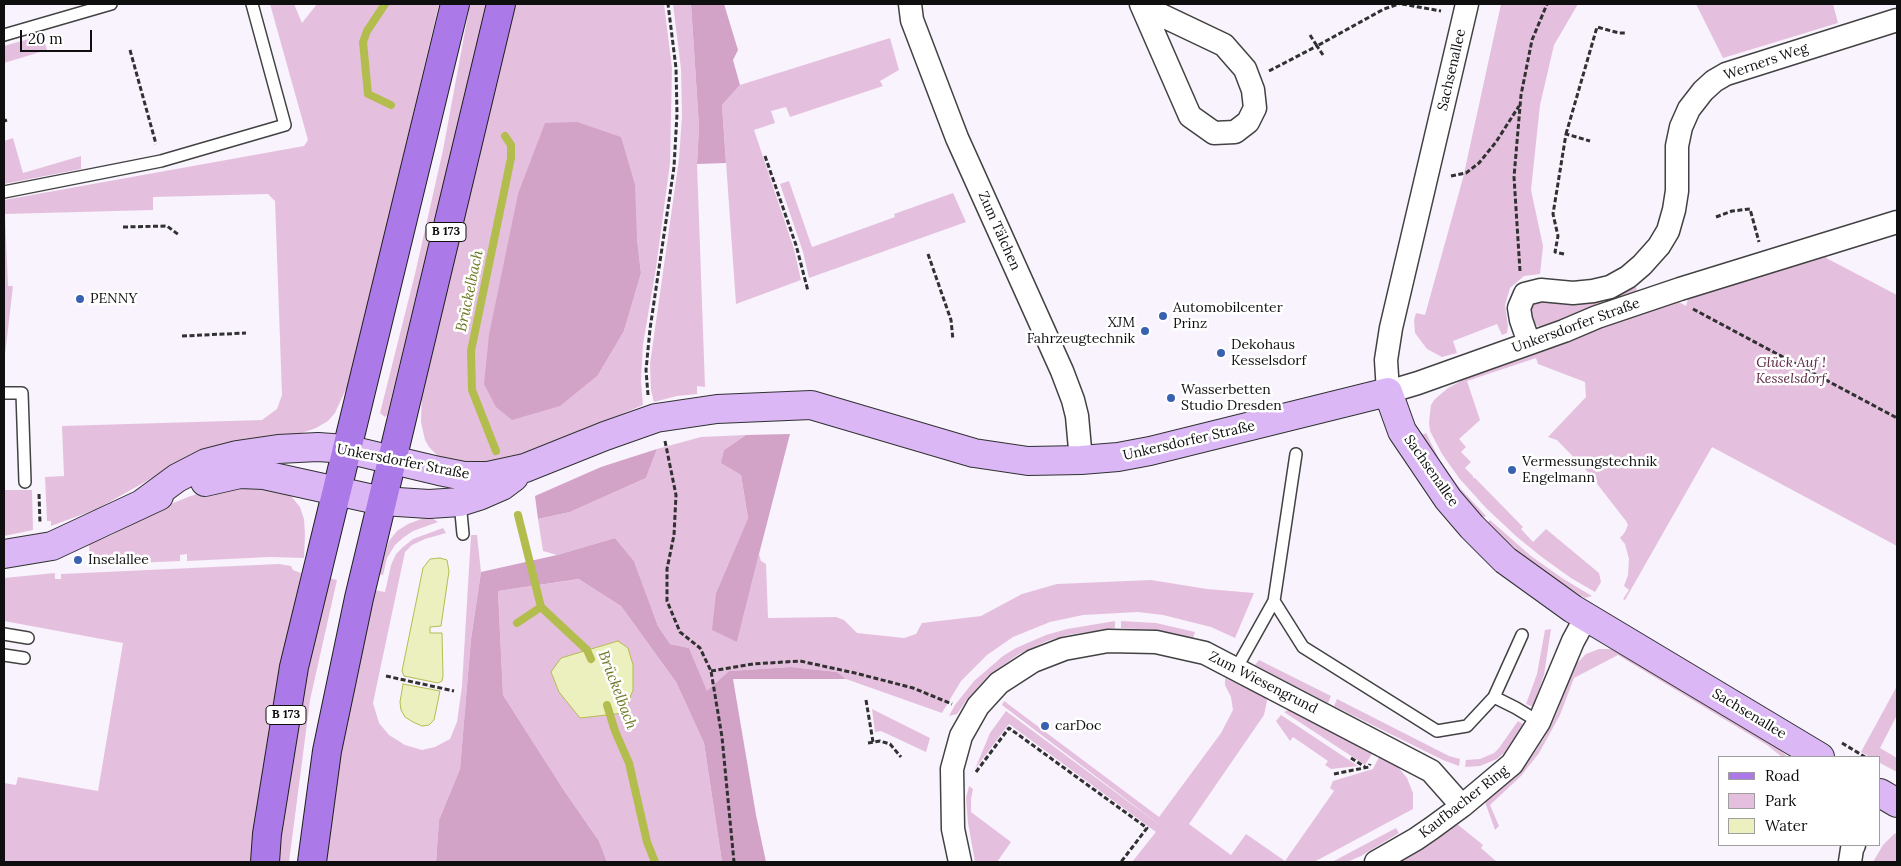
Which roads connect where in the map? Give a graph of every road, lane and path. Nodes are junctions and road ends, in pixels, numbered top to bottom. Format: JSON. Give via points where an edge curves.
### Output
{"nodes":[{"id":1,"x":111,"y":4,"type":"edge"},
{"id":2,"x":252,"y":4,"type":"edge"},
{"id":3,"x":455,"y":4,"type":"edge"},
{"id":4,"x":501,"y":4,"type":"edge"},
{"id":5,"x":668,"y":4,"type":"edge"},
{"id":6,"x":910,"y":4,"type":"edge"},
{"id":7,"x":1401,"y":4,"type":"edge"},
{"id":8,"x":1467,"y":4,"type":"edge"},
{"id":9,"x":1547,"y":4,"type":"edge"},
{"id":10,"x":1141,"y":5,"type":"edge"},
{"id":11,"x":1441,"y":11,"type":"dead end"},
{"id":12,"x":1897,"y":20,"type":"edge"},
{"id":13,"x":5,"y":31,"type":"edge"},
{"id":14,"x":1626,"y":33,"type":"dead end"},
{"id":15,"x":1310,"y":35,"type":"dead end"},
{"id":16,"x":1317,"y":46,"type":"junction"},
{"id":17,"x":130,"y":50,"type":"dead end"},
{"id":18,"x":1323,"y":55,"type":"dead end"},
{"id":19,"x":1267,"y":72,"type":"dead end"},
{"id":20,"x":1521,"y":104,"type":"junction"},
{"id":21,"x":1566,"y":134,"type":"junction"},
{"id":22,"x":1590,"y":142,"type":"dead end"},
{"id":23,"x":765,"y":156,"type":"dead end"},
{"id":24,"x":161,"y":162,"type":"junction"},
{"id":25,"x":1451,"y":176,"type":"dead end"},
{"id":26,"x":4,"y":192,"type":"edge"},
{"id":27,"x":1716,"y":217,"type":"dead end"},
{"id":28,"x":1897,"y":222,"type":"edge"},
{"id":29,"x":122,"y":227,"type":"dead end"},
{"id":30,"x":179,"y":235,"type":"dead end"},
{"id":31,"x":928,"y":254,"type":"dead end"},
{"id":32,"x":1564,"y":254,"type":"dead end"},
{"id":33,"x":1764,"y":262,"type":"junction"},
{"id":34,"x":1520,"y":272,"type":"dead end"},
{"id":35,"x":808,"y":291,"type":"dead end"},
{"id":36,"x":1686,"y":306,"type":"dead end"},
{"id":37,"x":246,"y":333,"type":"dead end"},
{"id":38,"x":182,"y":336,"type":"dead end"},
{"id":39,"x":953,"y":340,"type":"dead end"},
{"id":40,"x":1529,"y":343,"type":"junction"},
{"id":41,"x":1388,"y":392,"type":"junction"},
{"id":42,"x":4,"y":393,"type":"edge"},
{"id":43,"x":649,"y":403,"type":"dead end"},
{"id":44,"x":1897,"y":418,"type":"edge"},
{"id":45,"x":665,"y":440,"type":"dead end"},
{"id":46,"x":346,"y":449,"type":"junction"},
{"id":47,"x":1296,"y":454,"type":"dead end"},
{"id":48,"x":392,"y":460,"type":"junction"},
{"id":49,"x":1081,"y":460,"type":"junction"},
{"id":50,"x":525,"y":468,"type":"junction"},
{"id":51,"x":25,"y":482,"type":"joint"},
{"id":52,"x":336,"y":490,"type":"junction"},
{"id":53,"x":382,"y":501,"type":"junction"},
{"id":54,"x":460,"y":502,"type":"junction"},
{"id":55,"x":143,"y":503,"type":"junction"},
{"id":56,"x":463,"y":534,"type":"dead end"},
{"id":57,"x":42,"y":548,"type":"junction"},
{"id":58,"x":4,"y":554,"type":"edge"},
{"id":59,"x":1274,"y":601,"type":"junction"},
{"id":60,"x":1586,"y":617,"type":"junction"},
{"id":61,"x":4,"y":634,"type":"edge"},
{"id":62,"x":1522,"y":635,"type":"dead end"},
{"id":63,"x":28,"y":638,"type":"dead end"},
{"id":64,"x":4,"y":655,"type":"edge"},
{"id":65,"x":24,"y":658,"type":"dead end"},
{"id":66,"x":1236,"y":669,"type":"junction"},
{"id":67,"x":711,"y":671,"type":"junction"},
{"id":68,"x":386,"y":676,"type":"dead end"},
{"id":69,"x":454,"y":691,"type":"dead end"},
{"id":70,"x":1494,"y":697,"type":"junction"},
{"id":71,"x":866,"y":700,"type":"dead end"},
{"id":72,"x":952,"y":704,"type":"dead end"},
{"id":73,"x":1539,"y":722,"type":"junction"},
{"id":74,"x":873,"y":742,"type":"junction"},
{"id":75,"x":868,"y":743,"type":"dead end"},
{"id":76,"x":1382,"y":744,"type":"junction"},
{"id":77,"x":1828,"y":749,"type":"edge"},
{"id":78,"x":1860,"y":756,"type":"edge"},
{"id":79,"x":901,"y":757,"type":"dead end"},
{"id":80,"x":976,"y":773,"type":"dead end"},
{"id":81,"x":1334,"y":774,"type":"dead end"},
{"id":82,"x":1462,"y":806,"type":"junction"},
{"id":83,"x":1854,"y":846,"type":"edge"},
{"id":84,"x":265,"y":862,"type":"edge"},
{"id":85,"x":312,"y":862,"type":"edge"},
{"id":86,"x":734,"y":862,"type":"edge"},
{"id":87,"x":960,"y":862,"type":"edge"},
{"id":88,"x":1121,"y":862,"type":"edge"},
{"id":89,"x":1376,"y":862,"type":"edge"},
{"id":90,"x":1850,"y":862,"type":"edge"}],
"edges":[{"from":1,"to":13,"type":"lane"},
{"from":2,"to":24,"type":"lane","via":[[286,125]]},
{"from":3,"to":46,"type":"main road","number":"B 173"},
{"from":4,"to":48,"type":"main road","number":"B 173"},
{"from":5,"to":43,"type":"path","via":[[676,68],[677,114],[674,167],[647,362]]},
{"from":6,"to":49,"type":"street","name":"Zum Tälchen","via":[[912,20],[957,138],[1073,400]]},
{"from":7,"to":11,"type":"path"},
{"from":7,"to":16,"type":"path","via":[[1386,8]]},
{"from":8,"to":41,"type":"street","name":"Sachsenallee","via":[[1391,328],[1386,360]]},
{"from":9,"to":20,"type":"path","via":[[1532,40]]},
{"from":10,"to":10,"type":"street","via":[[1190,116],[1214,132],[1235,132],[1248,122],[1255,108],[1253,90],[1245,69],[1224,45]]},
{"from":12,"to":40,"type":"street","name":"Werners Weg","via":[[1735,71],[1714,81],[1689,109],[1681,127],[1674,210],[1668,231],[1659,246],[1642,265],[1610,286],[1573,293],[1540,290],[1525,294],[1519,308]]},
{"from":14,"to":21,"type":"path","via":[[1597,27]]},
{"from":15,"to":16,"type":"path"},
{"from":16,"to":18,"type":"path"},
{"from":16,"to":19,"type":"path"},
{"from":17,"to":24,"type":"path"},
{"from":20,"to":25,"type":"path","via":[[1479,163],[1466,174]]},
{"from":20,"to":34,"type":"path","via":[[1514,176]]},
{"from":21,"to":22,"type":"path"},
{"from":21,"to":32,"type":"path","via":[[1553,214],[1558,236],[1555,252]]},
{"from":23,"to":35,"type":"path","via":[[796,245]]},
{"from":24,"to":26,"type":"lane"},
{"from":27,"to":33,"type":"path","via":[[1750,209]]},
{"from":28,"to":33,"type":"street","name":"Unkersdorfer Straße"},
{"from":29,"to":30,"type":"path","via":[[167,226]]},
{"from":31,"to":39,"type":"path","via":[[951,320]]},
{"from":33,"to":40,"type":"street","name":"Unkersdorfer Straße"},
{"from":36,"to":44,"type":"path"},
{"from":37,"to":38,"type":"path"},
{"from":40,"to":41,"type":"street","name":"Unkersdorfer Straße"},
{"from":41,"to":49,"type":"street","name":"Unkersdorfer Straße","via":[[1150,451]]},
{"from":41,"to":60,"type":"street","name":"Sachsenallee","via":[[1402,431],[1448,499],[1472,527],[1505,560]]},
{"from":42,"to":51,"type":"lane","via":[[22,393]]},
{"from":45,"to":67,"type":"path","via":[[676,495],[674,535],[667,570],[667,601],[680,632],[700,648]]},
{"from":46,"to":48,"type":"street","name":"Unkersdorfer Straße"},
{"from":46,"to":52,"type":"main road","number":"B 173"},
{"from":46,"to":55,"type":"street","name":"Unkersdorfer Straße","via":[[278,449],[206,463],[177,478]]},
{"from":47,"to":59,"type":"lane"},
{"from":48,"to":50,"type":"street","name":"Unkersdorfer Straße","via":[[464,476],[488,476]]},
{"from":48,"to":53,"type":"main road","number":"B 173"},
{"from":49,"to":50,"type":"street","name":"Unkersdorfer Straße","via":[[1028,461],[974,453],[811,406],[801,406],[717,409],[656,418]]},
{"from":50,"to":54,"type":"street","name":"Unkersdorfer Straße","via":[[502,486]]},
{"from":51,"to":57,"type":"path","via":[[38,482]]},
{"from":52,"to":53,"type":"street","name":"Unkersdorfer Straße"},
{"from":52,"to":55,"type":"street","name":"Unkersdorfer Straße","via":[[280,477],[240,474],[177,489]]},
{"from":52,"to":84,"type":"main road","number":"B 173","via":[[294,667]]},
{"from":53,"to":54,"type":"street","name":"Unkersdorfer Straße"},
{"from":53,"to":85,"type":"main road","number":"B 173","via":[[327,751]]},
{"from":54,"to":56,"type":"lane"},
{"from":55,"to":57,"type":"street","name":"Unkersdorfer Straße","via":[[68,540]]},
{"from":57,"to":58,"type":"street","name":"Unkersdorfer Straße"},
{"from":59,"to":66,"type":"lane"},
{"from":59,"to":70,"type":"lane","via":[[1303,647],[1437,731],[1467,726]]},
{"from":60,"to":73,"type":"street","name":"Kaufbacher Ring"},
{"from":60,"to":77,"type":"street","name":"Sachsenallee"},
{"from":61,"to":63,"type":"lane"},
{"from":62,"to":70,"type":"lane"},
{"from":64,"to":65,"type":"lane"},
{"from":66,"to":76,"type":"street","name":"Zum Wiesengrund"},
{"from":66,"to":87,"type":"street","name":"Zum Wiesengrund","via":[[1205,653],[1156,642],[1108,641],[1064,649],[1033,661],[998,683],[978,706],[961,736],[952,769],[952,829]]},
{"from":67,"to":72,"type":"path","via":[[800,661],[913,688]]},
{"from":67,"to":86,"type":"path","via":[[722,737]]},
{"from":68,"to":69,"type":"path"},
{"from":70,"to":73,"type":"lane"},
{"from":71,"to":74,"type":"path"},
{"from":73,"to":82,"type":"street","name":"Kaufbacher Ring","via":[[1512,764]]},
{"from":74,"to":75,"type":"path"},
{"from":74,"to":79,"type":"path","via":[[890,744]]},
{"from":76,"to":81,"type":"path","via":[[1369,767]]},
{"from":76,"to":82,"type":"street","name":"Zum Wiesengrund","via":[[1432,771]]},
{"from":77,"to":78,"type":"path"},
{"from":80,"to":88,"type":"path","via":[[1009,728],[1147,828]]},
{"from":82,"to":89,"type":"street","name":"Kaufbacher Ring","via":[[1416,839]]},
{"from":83,"to":90,"type":"street"}]}
